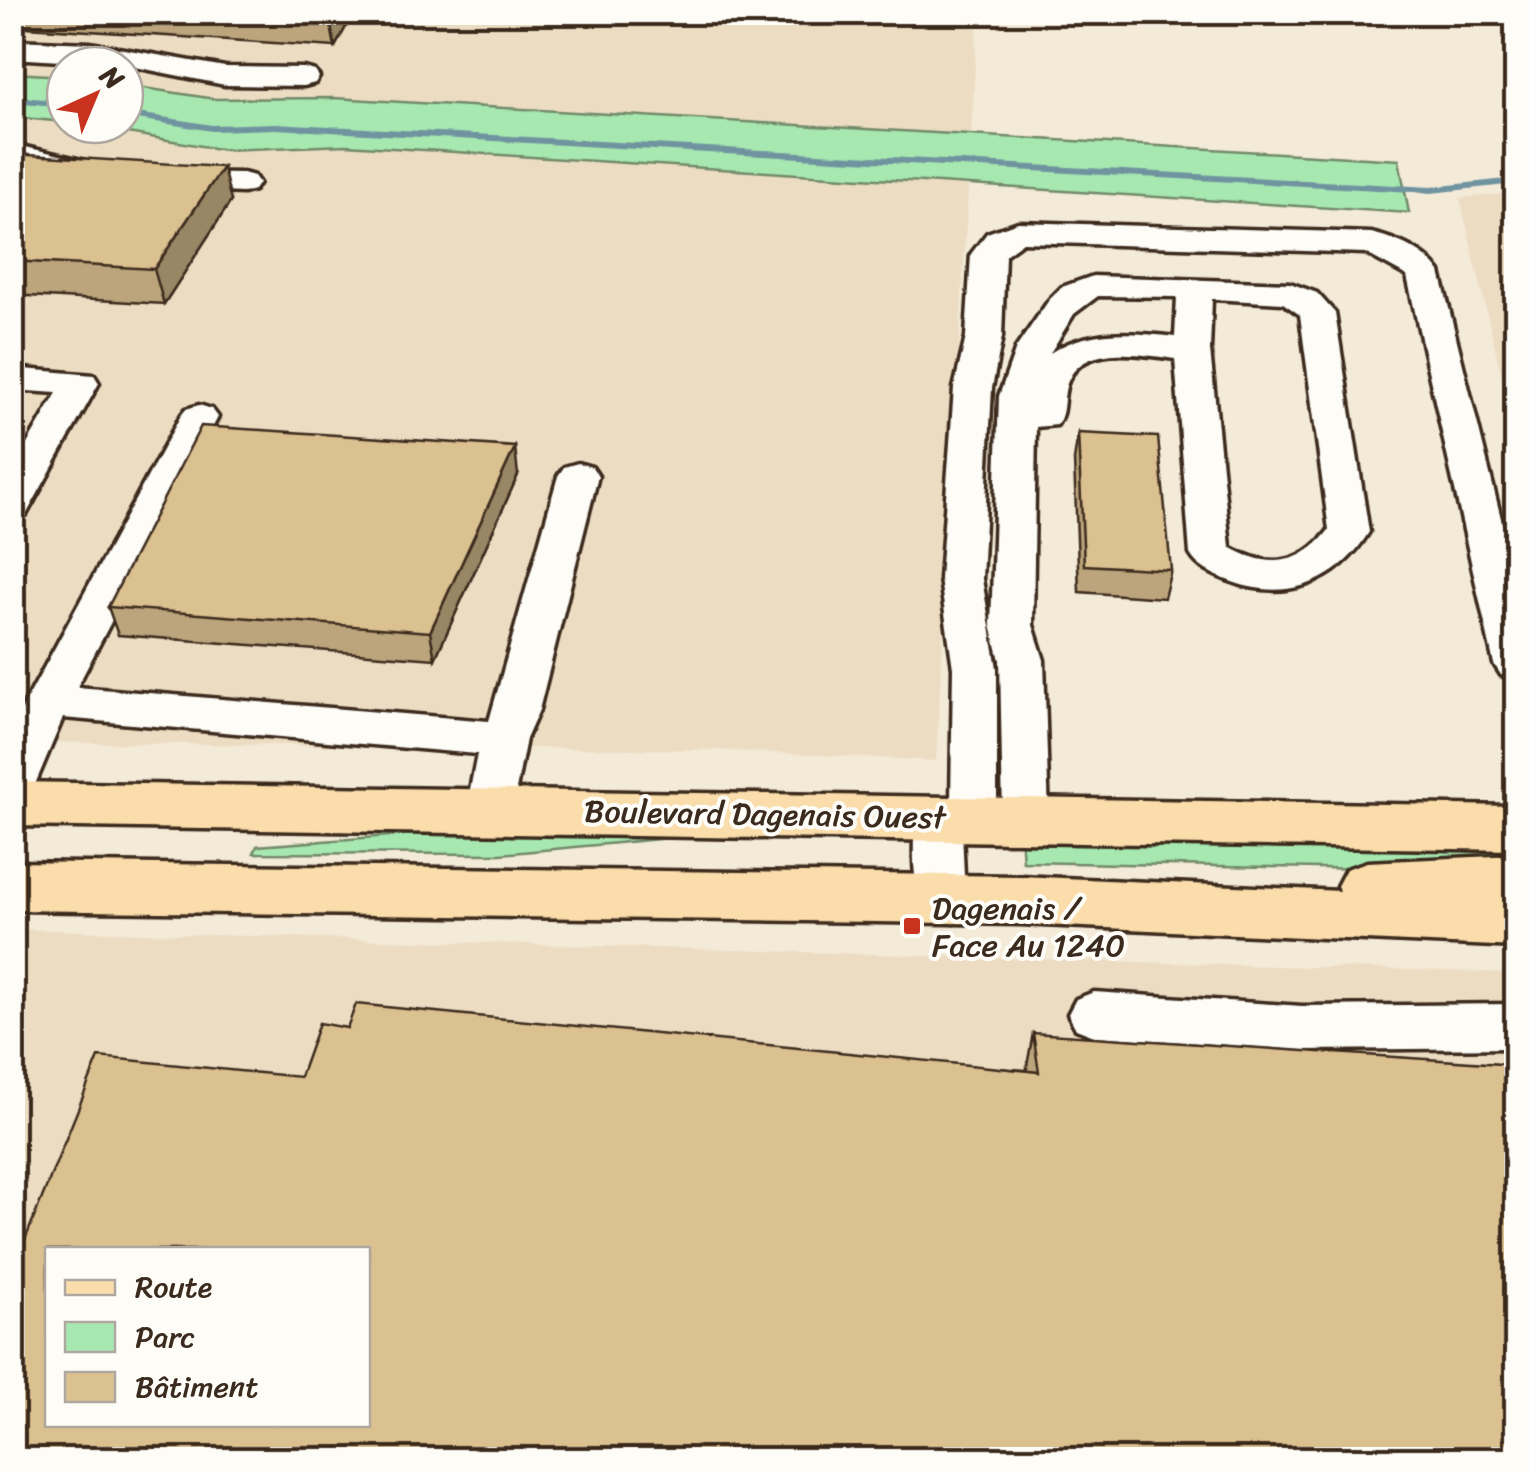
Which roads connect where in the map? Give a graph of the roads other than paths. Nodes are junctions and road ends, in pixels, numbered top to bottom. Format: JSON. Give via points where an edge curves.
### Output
{"nodes":[{"id":1,"x":12,"y":49,"type":"edge"},
{"id":2,"x":304,"y":77,"type":"dead end"},
{"id":3,"x":12,"y":153,"type":"edge"},
{"id":4,"x":243,"y":183,"type":"dead end"},
{"id":5,"x":1195,"y":287,"type":"junction"},
{"id":6,"x":1192,"y":350,"type":"junction"},
{"id":7,"x":12,"y":379,"type":"edge"},
{"id":8,"x":199,"y":417,"type":"dead end"},
{"id":9,"x":578,"y":476,"type":"dead end"},
{"id":10,"x":12,"y":506,"type":"edge"},
{"id":11,"x":1022,"y":660,"type":"junction"},
{"id":12,"x":1516,"y":664,"type":"edge"},
{"id":13,"x":48,"y":701,"type":"junction"},
{"id":14,"x":504,"y":739,"type":"junction"},
{"id":15,"x":12,"y":789,"type":"edge"},
{"id":16,"x":12,"y":804,"type":"edge"},
{"id":17,"x":489,"y":810,"type":"junction"},
{"id":18,"x":979,"y":817,"type":"junction"},
{"id":19,"x":1516,"y":828,"type":"edge"},
{"id":20,"x":1516,"y":878,"type":"edge"},
{"id":21,"x":12,"y":886,"type":"edge"},
{"id":22,"x":942,"y":898,"type":"junction"},
{"id":23,"x":1020,"y":900,"type":"junction"},
{"id":24,"x":1516,"y":923,"type":"edge"},
{"id":25,"x":1094,"y":1014,"type":"dead end"},
{"id":26,"x":1516,"y":1026,"type":"edge"}],
"edges":[{"from":1,"to":2,"type":"lane","via":[[102,54],[226,76]]},
{"from":3,"to":4,"type":"lane","via":[[126,178]]},
{"from":5,"to":6,"type":"lane"},
{"from":5,"to":6,"type":"lane","via":[[1290,293],[1317,313],[1350,532],[1322,566],[1258,578],[1210,554]]},
{"from":5,"to":11,"type":"lane","via":[[1093,286],[1074,294],[1024,370],[1012,625]]},
{"from":6,"to":11,"type":"lane","via":[[1078,350],[1050,379],[1042,427],[1039,622]]},
{"from":7,"to":10,"type":"lane","via":[[81,383]]},
{"from":8,"to":13,"type":"lane"},
{"from":9,"to":14,"type":"lane"},
{"from":11,"to":18,"type":"lane"},
{"from":12,"to":18,"type":"lane","via":[[1423,272],[1371,243],[1018,232],[988,254],[961,579],[975,668]]},
{"from":13,"to":14,"type":"lane"},
{"from":13,"to":15,"type":"lane"},
{"from":14,"to":17,"type":"lane"},
{"from":16,"to":17,"type":"main road","name":"Boulevard Dagenais Ouest"},
{"from":17,"to":18,"type":"main road","name":"Boulevard Dagenais Ouest"},
{"from":18,"to":19,"type":"main road","name":"Boulevard Dagenais Ouest"},
{"from":18,"to":22,"type":"lane"},
{"from":20,"to":23,"type":"main road"},
{"from":21,"to":22,"type":"main road"},
{"from":22,"to":23,"type":"main road"},
{"from":23,"to":24,"type":"main road"},
{"from":25,"to":26,"type":"lane","via":[[1302,1028]]}]}
